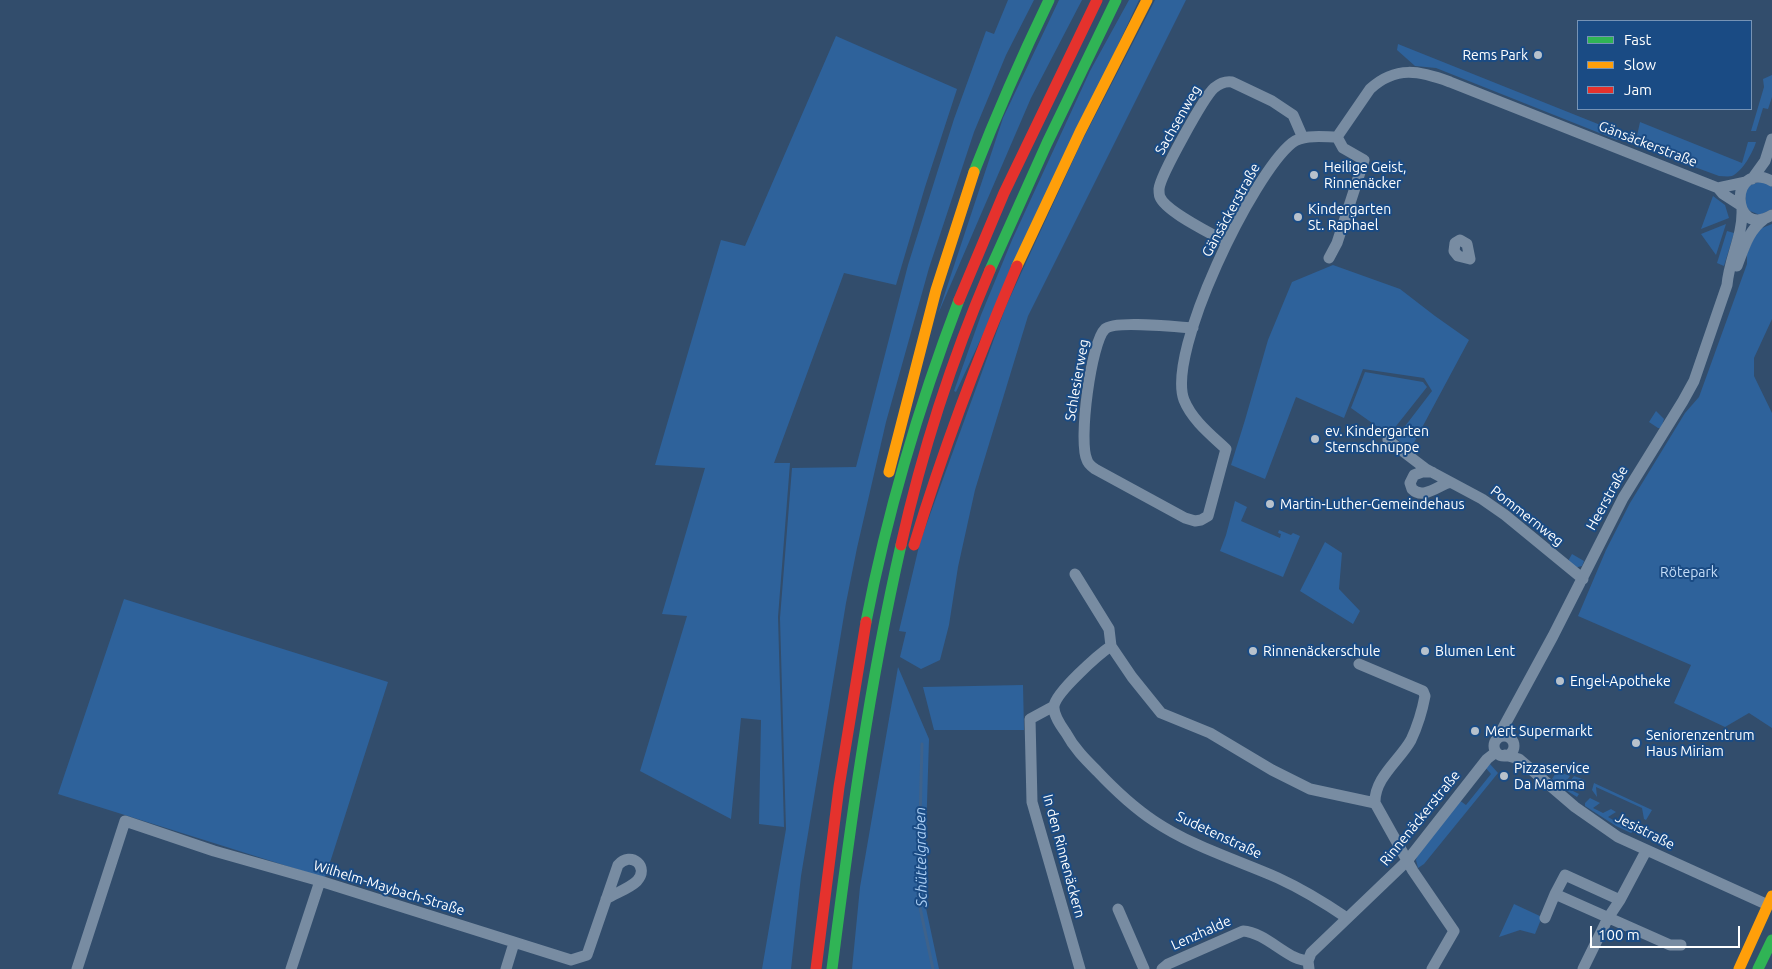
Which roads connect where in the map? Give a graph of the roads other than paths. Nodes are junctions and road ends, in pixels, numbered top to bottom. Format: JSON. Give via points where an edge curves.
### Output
{"nodes":[{"id":1,"x":1049,"y":0,"type":"edge"},
{"id":2,"x":1097,"y":0,"type":"edge"},
{"id":3,"x":1116,"y":0,"type":"edge"},
{"id":4,"x":1147,"y":0,"type":"edge"},
{"id":5,"x":1336,"y":137,"type":"junction"},
{"id":6,"x":1303,"y":138,"type":"junction"},
{"id":7,"x":1772,"y":139,"type":"edge"},
{"id":8,"x":1765,"y":161,"type":"junction"},
{"id":9,"x":1749,"y":180,"type":"junction"},
{"id":10,"x":1772,"y":181,"type":"edge"},
{"id":11,"x":1718,"y":188,"type":"junction"},
{"id":12,"x":1741,"y":208,"type":"junction"},
{"id":13,"x":1770,"y":217,"type":"edge"},
{"id":14,"x":1226,"y":242,"type":"junction"},
{"id":15,"x":1329,"y":258,"type":"dead end"},
{"id":16,"x":1727,"y":285,"type":"junction"},
{"id":17,"x":1192,"y":328,"type":"junction"},
{"id":18,"x":1388,"y":440,"type":"dead end"},
{"id":19,"x":1432,"y":472,"type":"junction"},
{"id":20,"x":1450,"y":482,"type":"junction"},
{"id":21,"x":1195,"y":521,"type":"joint"},
{"id":22,"x":1075,"y":574,"type":"dead end"},
{"id":23,"x":1583,"y":579,"type":"junction"},
{"id":24,"x":888,"y":603,"type":"junction"},
{"id":25,"x":1111,"y":646,"type":"junction"},
{"id":26,"x":860,"y":654,"type":"junction"},
{"id":27,"x":1359,"y":664,"type":"dead end"},
{"id":28,"x":1054,"y":706,"type":"junction"},
{"id":29,"x":1502,"y":738,"type":"junction"},
{"id":30,"x":1505,"y":751,"type":"junction"},
{"id":31,"x":1374,"y":803,"type":"junction"},
{"id":32,"x":1646,"y":851,"type":"junction"},
{"id":33,"x":1407,"y":861,"type":"junction"},
{"id":34,"x":320,"y":881,"type":"junction"},
{"id":35,"x":1556,"y":894,"type":"junction"},
{"id":36,"x":606,"y":899,"type":"dead end"},
{"id":37,"x":1620,"y":900,"type":"junction"},
{"id":38,"x":1771,"y":903,"type":"edge"},
{"id":39,"x":1118,"y":908,"type":"dead end"},
{"id":40,"x":1347,"y":918,"type":"junction"},
{"id":41,"x":1545,"y":918,"type":"dead end"},
{"id":42,"x":1608,"y":918,"type":"junction"},
{"id":43,"x":1772,"y":940,"type":"edge"},
{"id":44,"x":514,"y":943,"type":"junction"},
{"id":45,"x":1681,"y":945,"type":"dead end"},
{"id":46,"x":1772,"y":958,"type":"edge"},
{"id":47,"x":1308,"y":965,"type":"edge"},
{"id":48,"x":77,"y":969,"type":"edge"},
{"id":49,"x":291,"y":969,"type":"edge"},
{"id":50,"x":506,"y":969,"type":"edge"},
{"id":51,"x":816,"y":969,"type":"edge"},
{"id":52,"x":832,"y":969,"type":"edge"},
{"id":53,"x":1080,"y":969,"type":"edge"},
{"id":54,"x":1144,"y":969,"type":"edge"},
{"id":55,"x":1162,"y":969,"type":"edge"},
{"id":56,"x":1432,"y":969,"type":"edge"},
{"id":57,"x":1583,"y":969,"type":"edge"},
{"id":58,"x":1739,"y":969,"type":"edge"},
{"id":59,"x":1760,"y":969,"type":"edge"}],
"edges":[{"from":1,"to":26,"type":"main road","via":[[997,109],[960,209],[922,338],[861,600]]},
{"from":2,"to":26,"type":"main road","via":[[1002,197],[950,323],[898,486]]},
{"from":3,"to":24,"type":"main road","via":[[1021,196],[973,310],[920,470]]},
{"from":4,"to":24,"type":"main road","via":[[1069,154],[1005,293],[943,451],[911,557]]},
{"from":5,"to":6,"type":"street"},
{"from":5,"to":11,"type":"street","name":"Gänsäckerstraße","via":[[1360,101],[1378,82],[1396,74],[1419,72]]},
{"from":5,"to":15,"type":"street","via":[[1343,148],[1364,160],[1338,243]]},
{"from":6,"to":14,"type":"street","name":"Gänsäckerstraße","via":[[1286,149],[1265,176]]},
{"from":6,"to":14,"type":"street","name":"Sachsenweg","via":[[1293,115],[1272,101],[1228,81],[1214,88],[1184,135],[1159,190],[1160,197],[1170,208]]},
{"from":7,"to":8,"type":"street"},
{"from":8,"to":9,"type":"street"},
{"from":8,"to":10,"type":"street"},
{"from":9,"to":10,"type":"street","via":[[1762,178]]},
{"from":9,"to":11,"type":"street"},
{"from":9,"to":12,"type":"street","name":"Heerstraße","via":[[1739,194]]},
{"from":11,"to":12,"type":"street","name":"Gänsäckerstraße"},
{"from":12,"to":13,"type":"street","name":"Gänsäckerstraße","via":[[1751,218]]},
{"from":12,"to":16,"type":"street","name":"Heerstraße","via":[[1741,231],[1728,270]]},
{"from":13,"to":16,"type":"street","name":"Heerstraße","via":[[1749,234]]},
{"from":14,"to":17,"type":"street","name":"Gänsäckerstraße"},
{"from":16,"to":23,"type":"street","name":"Heerstraße","via":[[1694,381],[1622,498]]},
{"from":17,"to":21,"type":"street","name":"Gänsäckerstraße","via":[[1182,371],[1184,400],[1199,422],[1226,449],[1208,516]]},
{"from":17,"to":21,"type":"street","name":"Schlesierweg","via":[[1128,325],[1106,328],[1100,335],[1088,387],[1084,442],[1090,465],[1171,512]]},
{"from":18,"to":19,"type":"street","name":"Pommernweg"},
{"from":19,"to":20,"type":"street","name":"Pommernweg"},
{"from":19,"to":20,"type":"street","via":[[1414,475],[1410,483],[1412,489],[1426,493]]},
{"from":20,"to":23,"type":"street","name":"Pommernweg","via":[[1505,515]]},
{"from":22,"to":25,"type":"street","via":[[1109,629]]},
{"from":23,"to":29,"type":"street","name":"Heerstraße","via":[[1505,723]]},
{"from":24,"to":52,"type":"main road","via":[[875,660],[856,782]]},
{"from":25,"to":28,"type":"street","via":[[1086,667]]},
{"from":25,"to":31,"type":"street","via":[[1161,713],[1210,733],[1310,789]]},
{"from":26,"to":51,"type":"main road","via":[[836,804]]},
{"from":27,"to":31,"type":"street","via":[[1423,691],[1425,696],[1421,717],[1410,742],[1377,787]]},
{"from":28,"to":40,"type":"street","name":"Sudetenstraße","via":[[1073,747],[1114,790],[1154,821],[1185,839],[1280,879]]},
{"from":28,"to":53,"type":"street","name":"In den Rinnenäckern","via":[[1030,720],[1032,802]]},
{"from":29,"to":30,"type":"street","via":[[1494,744]]},
{"from":29,"to":30,"type":"street","via":[[1512,739]]},
{"from":30,"to":32,"type":"street","name":"Jesistraße","via":[[1574,807],[1618,837]]},
{"from":30,"to":33,"type":"street","name":"Rinnenäckerstraße","via":[[1487,758]]},
{"from":31,"to":33,"type":"street"},
{"from":32,"to":37,"type":"street"},
{"from":32,"to":38,"type":"street","name":"Jesistraße"},
{"from":33,"to":40,"type":"street","name":"Rinnenäckerstraße"},
{"from":33,"to":56,"type":"street","via":[[1454,931]]},
{"from":34,"to":44,"type":"street","name":"Wilhelm-Maybach-Straße"},
{"from":34,"to":48,"type":"street","name":"Wilhelm-Maybach-Straße","via":[[214,851],[125,820]]},
{"from":34,"to":49,"type":"street"},
{"from":35,"to":37,"type":"street","via":[[1565,874]]},
{"from":35,"to":41,"type":"street"},
{"from":35,"to":42,"type":"street"},
{"from":36,"to":44,"type":"street","name":"Wilhelm-Maybach-Straße","via":[[587,955],[571,960]]},
{"from":37,"to":42,"type":"street"},
{"from":38,"to":58,"type":"main road"},
{"from":39,"to":54,"type":"street"},
{"from":40,"to":47,"type":"street","name":"Rinnenäckerstraße","via":[[1311,953]]},
{"from":42,"to":45,"type":"street","via":[[1670,945]]},
{"from":42,"to":57,"type":"street"},
{"from":43,"to":59,"type":"main road"},
{"from":44,"to":50,"type":"street"},
{"from":46,"to":59,"type":"main road"},
{"from":47,"to":55,"type":"street","name":"Lenzhalde","via":[[1256,934],[1243,931]]}]}
